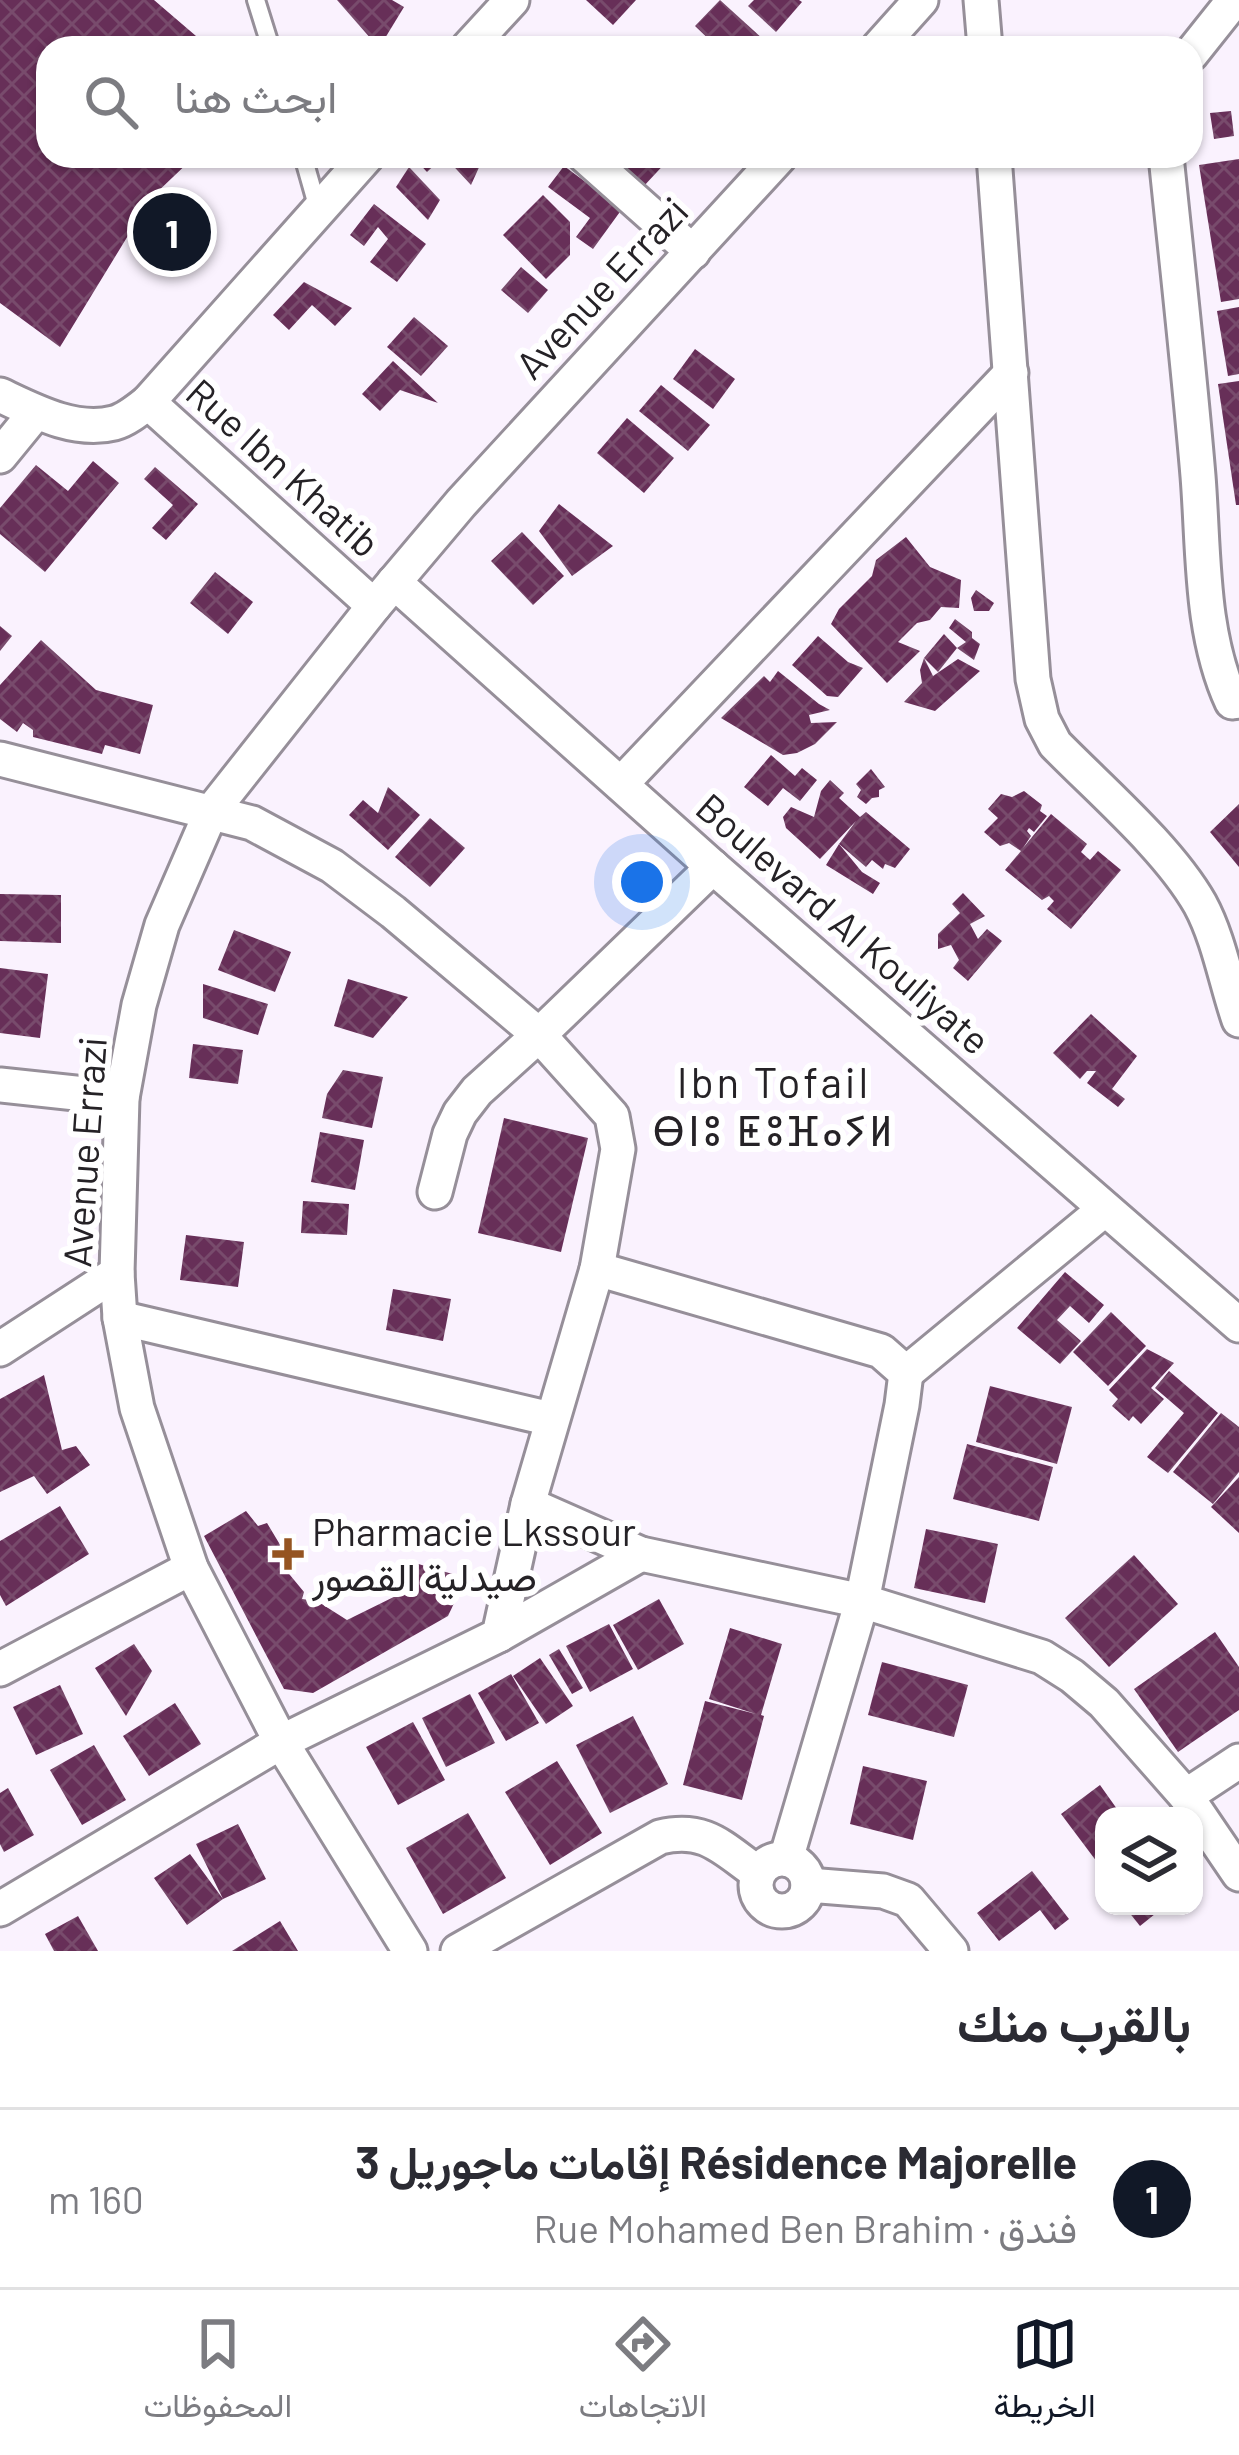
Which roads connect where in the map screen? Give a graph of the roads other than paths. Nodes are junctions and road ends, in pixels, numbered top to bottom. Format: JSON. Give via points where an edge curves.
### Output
{"nodes":[{"id":1,"x":256,"y":0,"type":"edge"},
{"id":2,"x":512,"y":0,"type":"edge"},
{"id":3,"x":921,"y":0,"type":"edge"},
{"id":4,"x":981,"y":0,"type":"edge"},
{"id":5,"x":1234,"y":0,"type":"edge"},
{"id":6,"x":267,"y":36,"type":"edge"},
{"id":7,"x":479,"y":36,"type":"edge"},
{"id":8,"x":889,"y":36,"type":"edge"},
{"id":9,"x":984,"y":36,"type":"edge"},
{"id":10,"x":1203,"y":39,"type":"edge"},
{"id":11,"x":306,"y":168,"type":"edge"},
{"id":12,"x":357,"y":168,"type":"edge"},
{"id":13,"x":598,"y":168,"type":"edge"},
{"id":14,"x":769,"y":168,"type":"edge"},
{"id":15,"x":995,"y":168,"type":"edge"},
{"id":16,"x":1167,"y":168,"type":"edge"},
{"id":17,"x":318,"y":209,"type":"junction"},
{"id":18,"x":693,"y":252,"type":"junction"},
{"id":19,"x":1011,"y":373,"type":"junction"},
{"id":20,"x":0,"y":395,"type":"edge"},
{"id":21,"x":148,"y":402,"type":"junction"},
{"id":22,"x":36,"y":412,"type":"junction"},
{"id":23,"x":0,"y":456,"type":"edge"},
{"id":24,"x":384,"y":594,"type":"junction"},
{"id":25,"x":1237,"y":704,"type":"edge"},
{"id":26,"x":0,"y":759,"type":"edge"},
{"id":27,"x":621,"y":784,"type":"junction"},
{"id":28,"x":211,"y":812,"type":"junction"},
{"id":29,"x":713,"y":867,"type":"junction"},
{"id":30,"x":1239,"y":1020,"type":"edge"},
{"id":31,"x":539,"y":1035,"type":"junction"},
{"id":32,"x":0,"y":1085,"type":"edge"},
{"id":33,"x":122,"y":1098,"type":"junction"},
{"id":34,"x":435,"y":1192,"type":"dead end"},
{"id":35,"x":1105,"y":1209,"type":"junction"},
{"id":36,"x":597,"y":1269,"type":"junction"},
{"id":37,"x":117,"y":1273,"type":"junction"},
{"id":38,"x":120,"y":1318,"type":"junction"},
{"id":39,"x":1239,"y":1325,"type":"edge"},
{"id":40,"x":0,"y":1348,"type":"edge"},
{"id":41,"x":906,"y":1373,"type":"junction"},
{"id":42,"x":551,"y":1419,"type":"junction"},
{"id":43,"x":528,"y":1504,"type":"junction"},
{"id":44,"x":641,"y":1554,"type":"junction"},
{"id":45,"x":191,"y":1568,"type":"junction"},
{"id":46,"x":862,"y":1601,"type":"junction"},
{"id":47,"x":499,"y":1634,"type":"junction"},
{"id":48,"x":0,"y":1669,"type":"edge"},
{"id":49,"x":281,"y":1742,"type":"junction"},
{"id":50,"x":1239,"y":1761,"type":"edge"},
{"id":51,"x":1186,"y":1796,"type":"junction"},
{"id":52,"x":784,"y":1873,"type":"junction"},
{"id":53,"x":1239,"y":1874,"type":"edge"},
{"id":54,"x":0,"y":1909,"type":"edge"},
{"id":55,"x":410,"y":1951,"type":"edge"},
{"id":56,"x":458,"y":1951,"type":"edge"},
{"id":57,"x":951,"y":1951,"type":"edge"}],
"edges":[{"from":1,"to":6,"type":"lane"},
{"from":2,"to":7,"type":"street"},
{"from":3,"to":8,"type":"street"},
{"from":4,"to":9,"type":"street"},
{"from":5,"to":10,"type":"street"},
{"from":11,"to":17,"type":"lane"},
{"from":12,"to":17,"type":"street"},
{"from":13,"to":18,"type":"street"},
{"from":14,"to":18,"type":"street","name":"Avenue Errazi"},
{"from":15,"to":19,"type":"street"},
{"from":16,"to":25,"type":"street","via":[[1209,634]]},
{"from":17,"to":21,"type":"street"},
{"from":18,"to":24,"type":"street","name":"Avenue Errazi"},
{"from":19,"to":27,"type":"street"},
{"from":19,"to":30,"type":"street","via":[[1042,719],[1055,744],[1177,868],[1202,907]]},
{"from":20,"to":22,"type":"street","name":"Rue Ibn Khatib"},
{"from":21,"to":22,"type":"street","name":"Rue Ibn Khatib","via":[[114,423]]},
{"from":21,"to":24,"type":"street","name":"Rue Ibn Khatib"},
{"from":22,"to":23,"type":"street"},
{"from":24,"to":27,"type":"street","name":"Boulevard Al Kouliyate"},
{"from":24,"to":28,"type":"street","name":"Avenue Errazi"},
{"from":26,"to":28,"type":"street"},
{"from":27,"to":29,"type":"street","name":"Boulevard Al Kouliyate"},
{"from":28,"to":31,"type":"street","via":[[253,823],[332,866]]},
{"from":28,"to":33,"type":"street","name":"Avenue Errazi","via":[[162,925]]},
{"from":29,"to":31,"type":"street"},
{"from":29,"to":35,"type":"street","name":"Boulevard Al Kouliyate"},
{"from":31,"to":34,"type":"street","via":[[460,1113]]},
{"from":31,"to":36,"type":"street","via":[[612,1116],[617,1132]]},
{"from":32,"to":33,"type":"street"},
{"from":33,"to":37,"type":"street","name":"Avenue Errazi"},
{"from":35,"to":39,"type":"street","name":"Boulevard Al Kouliyate"},
{"from":35,"to":41,"type":"street"},
{"from":36,"to":41,"type":"street","via":[[880,1351]]},
{"from":36,"to":42,"type":"street"},
{"from":37,"to":38,"type":"street","name":"Avenue Errazi"},
{"from":37,"to":40,"type":"street"},
{"from":38,"to":42,"type":"street"},
{"from":38,"to":45,"type":"street","name":"Avenue Errazi","via":[[137,1408]]},
{"from":41,"to":46,"type":"street"},
{"from":42,"to":43,"type":"street"},
{"from":43,"to":44,"type":"street"},
{"from":43,"to":47,"type":"street"},
{"from":44,"to":46,"type":"street"},
{"from":44,"to":47,"type":"street"},
{"from":45,"to":48,"type":"street"},
{"from":45,"to":49,"type":"street","name":"Avenue Errazi"},
{"from":46,"to":51,"type":"street","via":[[1042,1657],[1104,1703]]},
{"from":46,"to":52,"type":"street"},
{"from":47,"to":49,"type":"street"},
{"from":49,"to":54,"type":"street"},
{"from":49,"to":55,"type":"street","name":"Avenue Errazi"},
{"from":50,"to":51,"type":"street"},
{"from":51,"to":53,"type":"street"},
{"from":52,"to":56,"type":"street","via":[[706,1836],[660,1837]]},
{"from":52,"to":57,"type":"street","via":[[908,1900]]}]}
